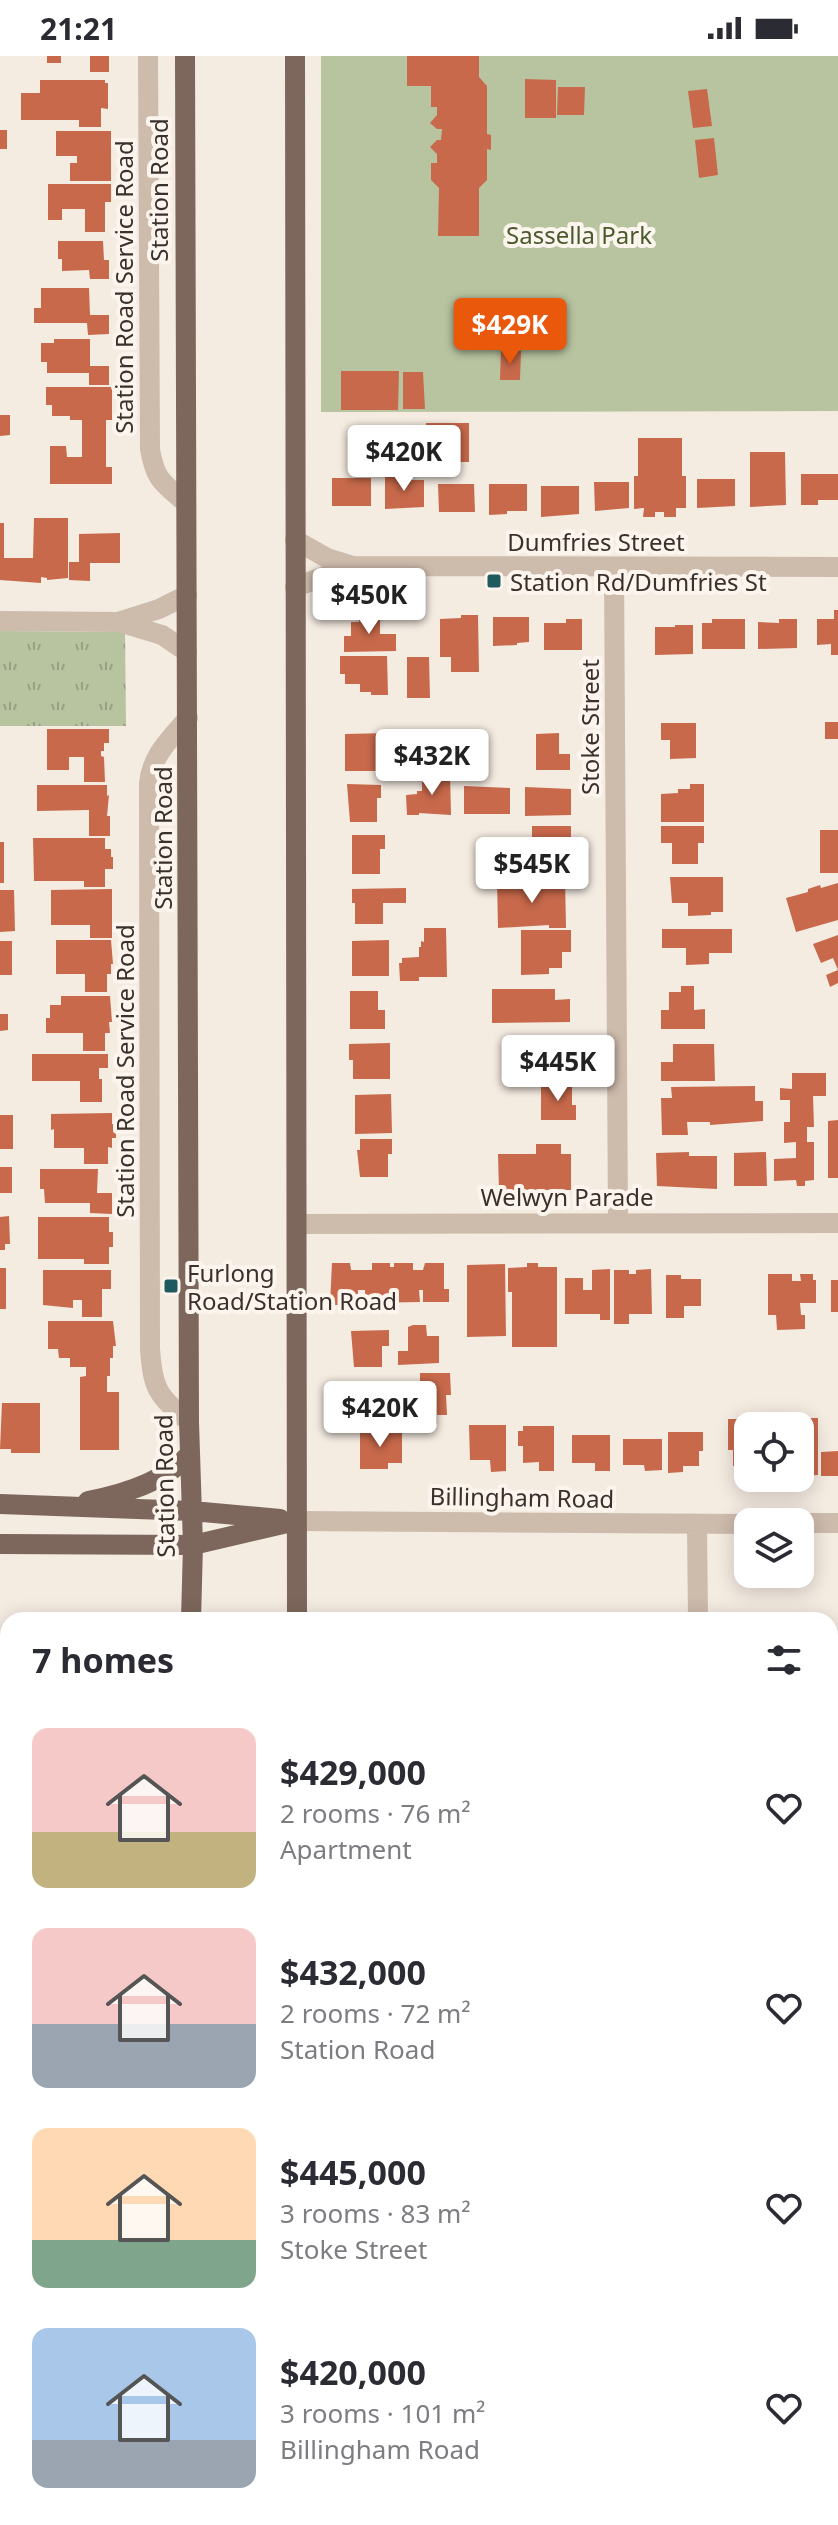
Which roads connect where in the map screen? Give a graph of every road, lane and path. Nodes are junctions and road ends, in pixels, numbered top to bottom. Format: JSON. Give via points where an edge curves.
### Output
{"nodes":[{"id":1,"x":148,"y":56,"type":"edge"},
{"id":2,"x":185,"y":56,"type":"edge"},
{"id":3,"x":295,"y":56,"type":"edge"},
{"id":4,"x":186,"y":503,"type":"junction"},
{"id":5,"x":295,"y":540,"type":"junction"},
{"id":6,"x":353,"y":566,"type":"junction"},
{"id":7,"x":614,"y":567,"type":"junction"},
{"id":8,"x":838,"y":567,"type":"edge"},
{"id":9,"x":295,"y":587,"type":"junction"},
{"id":10,"x":187,"y":595,"type":"junction"},
{"id":11,"x":0,"y":621,"type":"edge"},
{"id":12,"x":118,"y":622,"type":"junction"},
{"id":13,"x":187,"y":652,"type":"junction"},
{"id":14,"x":188,"y":718,"type":"junction"},
{"id":15,"x":618,"y":1222,"type":"junction"},
{"id":16,"x":838,"y":1223,"type":"edge"},
{"id":17,"x":297,"y":1224,"type":"junction"},
{"id":18,"x":189,"y":1422,"type":"junction"},
{"id":19,"x":189,"y":1455,"type":"junction"},
{"id":20,"x":0,"y":1504,"type":"edge"},
{"id":21,"x":64,"y":1505,"type":"junction"},
{"id":22,"x":192,"y":1511,"type":"junction"},
{"id":23,"x":296,"y":1521,"type":"junction"},
{"id":24,"x":814,"y":1523,"type":"edge"},
{"id":25,"x":838,"y":1523,"type":"edge"},
{"id":26,"x":734,"y":1524,"type":"edge"},
{"id":27,"x":697,"y":1525,"type":"junction"},
{"id":28,"x":0,"y":1544,"type":"edge"},
{"id":29,"x":193,"y":1545,"type":"junction"},
{"id":30,"x":191,"y":1612,"type":"edge"},
{"id":31,"x":297,"y":1612,"type":"edge"},
{"id":32,"x":698,"y":1612,"type":"edge"}],
"edges":[{"from":1,"to":4,"type":"street","name":"Station Road Service Road","via":[[150,449],[160,481]]},
{"from":2,"to":4,"type":"main road","name":"Station Road"},
{"from":3,"to":5,"type":"main road"},
{"from":4,"to":10,"type":"main road","name":"Station Road"},
{"from":5,"to":6,"type":"street","name":"Dumfries Street"},
{"from":5,"to":9,"type":"main road"},
{"from":6,"to":7,"type":"street","name":"Dumfries Street"},
{"from":6,"to":9,"type":"street","name":"Dumfries Street"},
{"from":7,"to":8,"type":"street","name":"Dumfries Street"},
{"from":7,"to":15,"type":"street","name":"Stoke Street"},
{"from":9,"to":17,"type":"main road"},
{"from":10,"to":12,"type":"street"},
{"from":10,"to":13,"type":"main road","name":"Station Road"},
{"from":11,"to":12,"type":"street"},
{"from":12,"to":13,"type":"street","via":[[162,635]]},
{"from":13,"to":14,"type":"main road","name":"Station Road"},
{"from":14,"to":18,"type":"main road","name":"Station Road"},
{"from":14,"to":18,"type":"street","name":"Station Road Service Road","via":[[152,763],[149,862],[150,1349],[153,1380],[162,1399]]},
{"from":15,"to":16,"type":"street","name":"Welwyn Parade"},
{"from":15,"to":17,"type":"street","name":"Welwyn Parade"},
{"from":17,"to":23,"type":"main road"},
{"from":18,"to":19,"type":"main road","name":"Station Road"},
{"from":19,"to":21,"type":"main road","via":[[160,1478]]},
{"from":19,"to":22,"type":"main road","name":"Station Road"},
{"from":20,"to":21,"type":"main road"},
{"from":21,"to":22,"type":"main road"},
{"from":22,"to":23,"type":"main road"},
{"from":22,"to":29,"type":"main road","name":"Station Road"},
{"from":23,"to":27,"type":"street","name":"Billingham Road"},
{"from":23,"to":29,"type":"main road"},
{"from":23,"to":31,"type":"main road"},
{"from":24,"to":25,"type":"street"},
{"from":26,"to":27,"type":"street","name":"Billingham Road"},
{"from":27,"to":32,"type":"street"},
{"from":28,"to":29,"type":"main road"},
{"from":29,"to":30,"type":"main road","name":"Station Road"}]}
